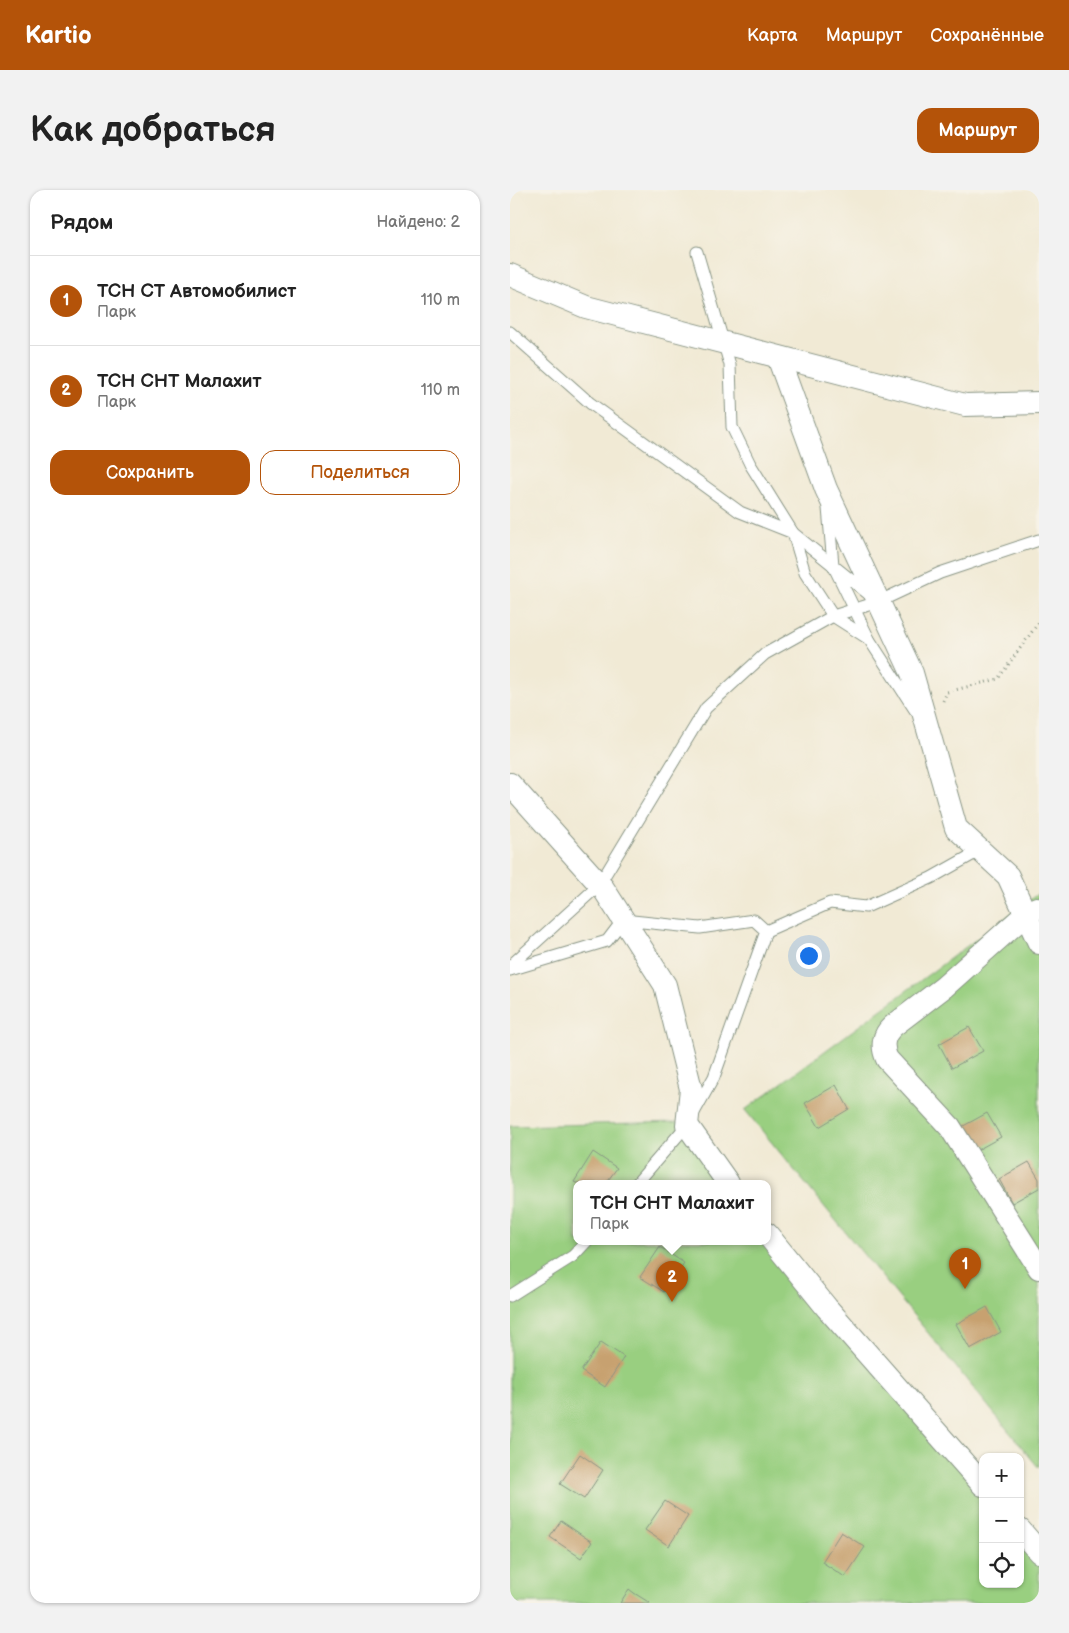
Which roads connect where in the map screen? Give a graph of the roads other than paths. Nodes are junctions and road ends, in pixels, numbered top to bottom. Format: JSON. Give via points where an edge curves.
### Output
{"nodes":[{"id":1,"x":697,"y":252,"type":"dead end"},
{"id":2,"x":510,"y":275,"type":"edge"},
{"id":3,"x":510,"y":332,"type":"edge"},
{"id":4,"x":724,"y":343,"type":"junction"},
{"id":5,"x":778,"y":357,"type":"junction"},
{"id":6,"x":1039,"y":403,"type":"edge"},
{"id":7,"x":826,"y":490,"type":"junction"},
{"id":8,"x":793,"y":533,"type":"junction"},
{"id":9,"x":1039,"y":540,"type":"edge"},
{"id":10,"x":833,"y":565,"type":"junction"},
{"id":11,"x":878,"y":602,"type":"junction"},
{"id":12,"x":855,"y":609,"type":"junction"},
{"id":13,"x":833,"y":616,"type":"junction"},
{"id":14,"x":869,"y":639,"type":"junction"},
{"id":15,"x":928,"y":731,"type":"junction"},
{"id":16,"x":510,"y":784,"type":"edge"},
{"id":17,"x":979,"y":851,"type":"junction"},
{"id":18,"x":599,"y":885,"type":"junction"},
{"id":19,"x":1032,"y":910,"type":"edge"},
{"id":20,"x":623,"y":920,"type":"junction"},
{"id":21,"x":766,"y":931,"type":"junction"},
{"id":22,"x":1039,"y":943,"type":"edge"},
{"id":23,"x":510,"y":966,"type":"edge"},
{"id":24,"x":510,"y":970,"type":"edge"},
{"id":25,"x":688,"y":1125,"type":"junction"},
{"id":26,"x":640,"y":1180,"type":"edge"},
{"id":27,"x":726,"y":1180,"type":"edge"},
{"id":28,"x":771,"y":1239,"type":"edge"},
{"id":29,"x":584,"y":1245,"type":"edge"},
{"id":30,"x":1039,"y":1268,"type":"edge"},
{"id":31,"x":510,"y":1296,"type":"edge"},
{"id":32,"x":979,"y":1480,"type":"edge"},
{"id":33,"x":1024,"y":1535,"type":"edge"},
{"id":34,"x":1039,"y":1552,"type":"edge"}],
"edges":[{"from":1,"to":4,"type":"lane"},
{"from":2,"to":4,"type":"street","via":[[586,308]]},
{"from":3,"to":8,"type":"lane","via":[[590,403],[740,512]]},
{"from":4,"to":5,"type":"street"},
{"from":4,"to":8,"type":"lane","via":[[730,365],[732,427],[750,464]]},
{"from":5,"to":6,"type":"street","via":[[965,405]]},
{"from":5,"to":7,"type":"street"},
{"from":7,"to":10,"type":"lane"},
{"from":7,"to":11,"type":"street"},
{"from":8,"to":10,"type":"lane"},
{"from":8,"to":13,"type":"lane","via":[[805,573]]},
{"from":9,"to":11,"type":"lane","via":[[940,573]]},
{"from":10,"to":11,"type":"lane"},
{"from":10,"to":12,"type":"lane"},
{"from":11,"to":12,"type":"lane"},
{"from":11,"to":15,"type":"street","via":[[912,673]]},
{"from":12,"to":13,"type":"lane"},
{"from":12,"to":14,"type":"lane"},
{"from":13,"to":14,"type":"lane"},
{"from":13,"to":18,"type":"lane","via":[[765,654],[706,708]]},
{"from":14,"to":15,"type":"lane"},
{"from":15,"to":17,"type":"street","via":[[956,828]]},
{"from":16,"to":18,"type":"street"},
{"from":17,"to":19,"type":"street","via":[[1008,876]]},
{"from":17,"to":21,"type":"lane","via":[[866,908],[830,903]]},
{"from":18,"to":20,"type":"street"},
{"from":18,"to":23,"type":"lane"},
{"from":19,"to":22,"type":"street"},
{"from":19,"to":30,"type":"street","via":[[944,987],[893,1026],[883,1045],[887,1059],[950,1127]]},
{"from":20,"to":21,"type":"lane","via":[[700,928],[754,920]]},
{"from":20,"to":24,"type":"lane","via":[[607,941]]},
{"from":20,"to":25,"type":"street","via":[[665,985],[691,1089]]},
{"from":21,"to":25,"type":"lane","via":[[714,1077]]},
{"from":25,"to":26,"type":"lane"},
{"from":25,"to":27,"type":"street"},
{"from":28,"to":32,"type":"street","via":[[827,1308]]},
{"from":29,"to":31,"type":"lane","via":[[574,1256]]},
{"from":33,"to":34,"type":"street"}]}
